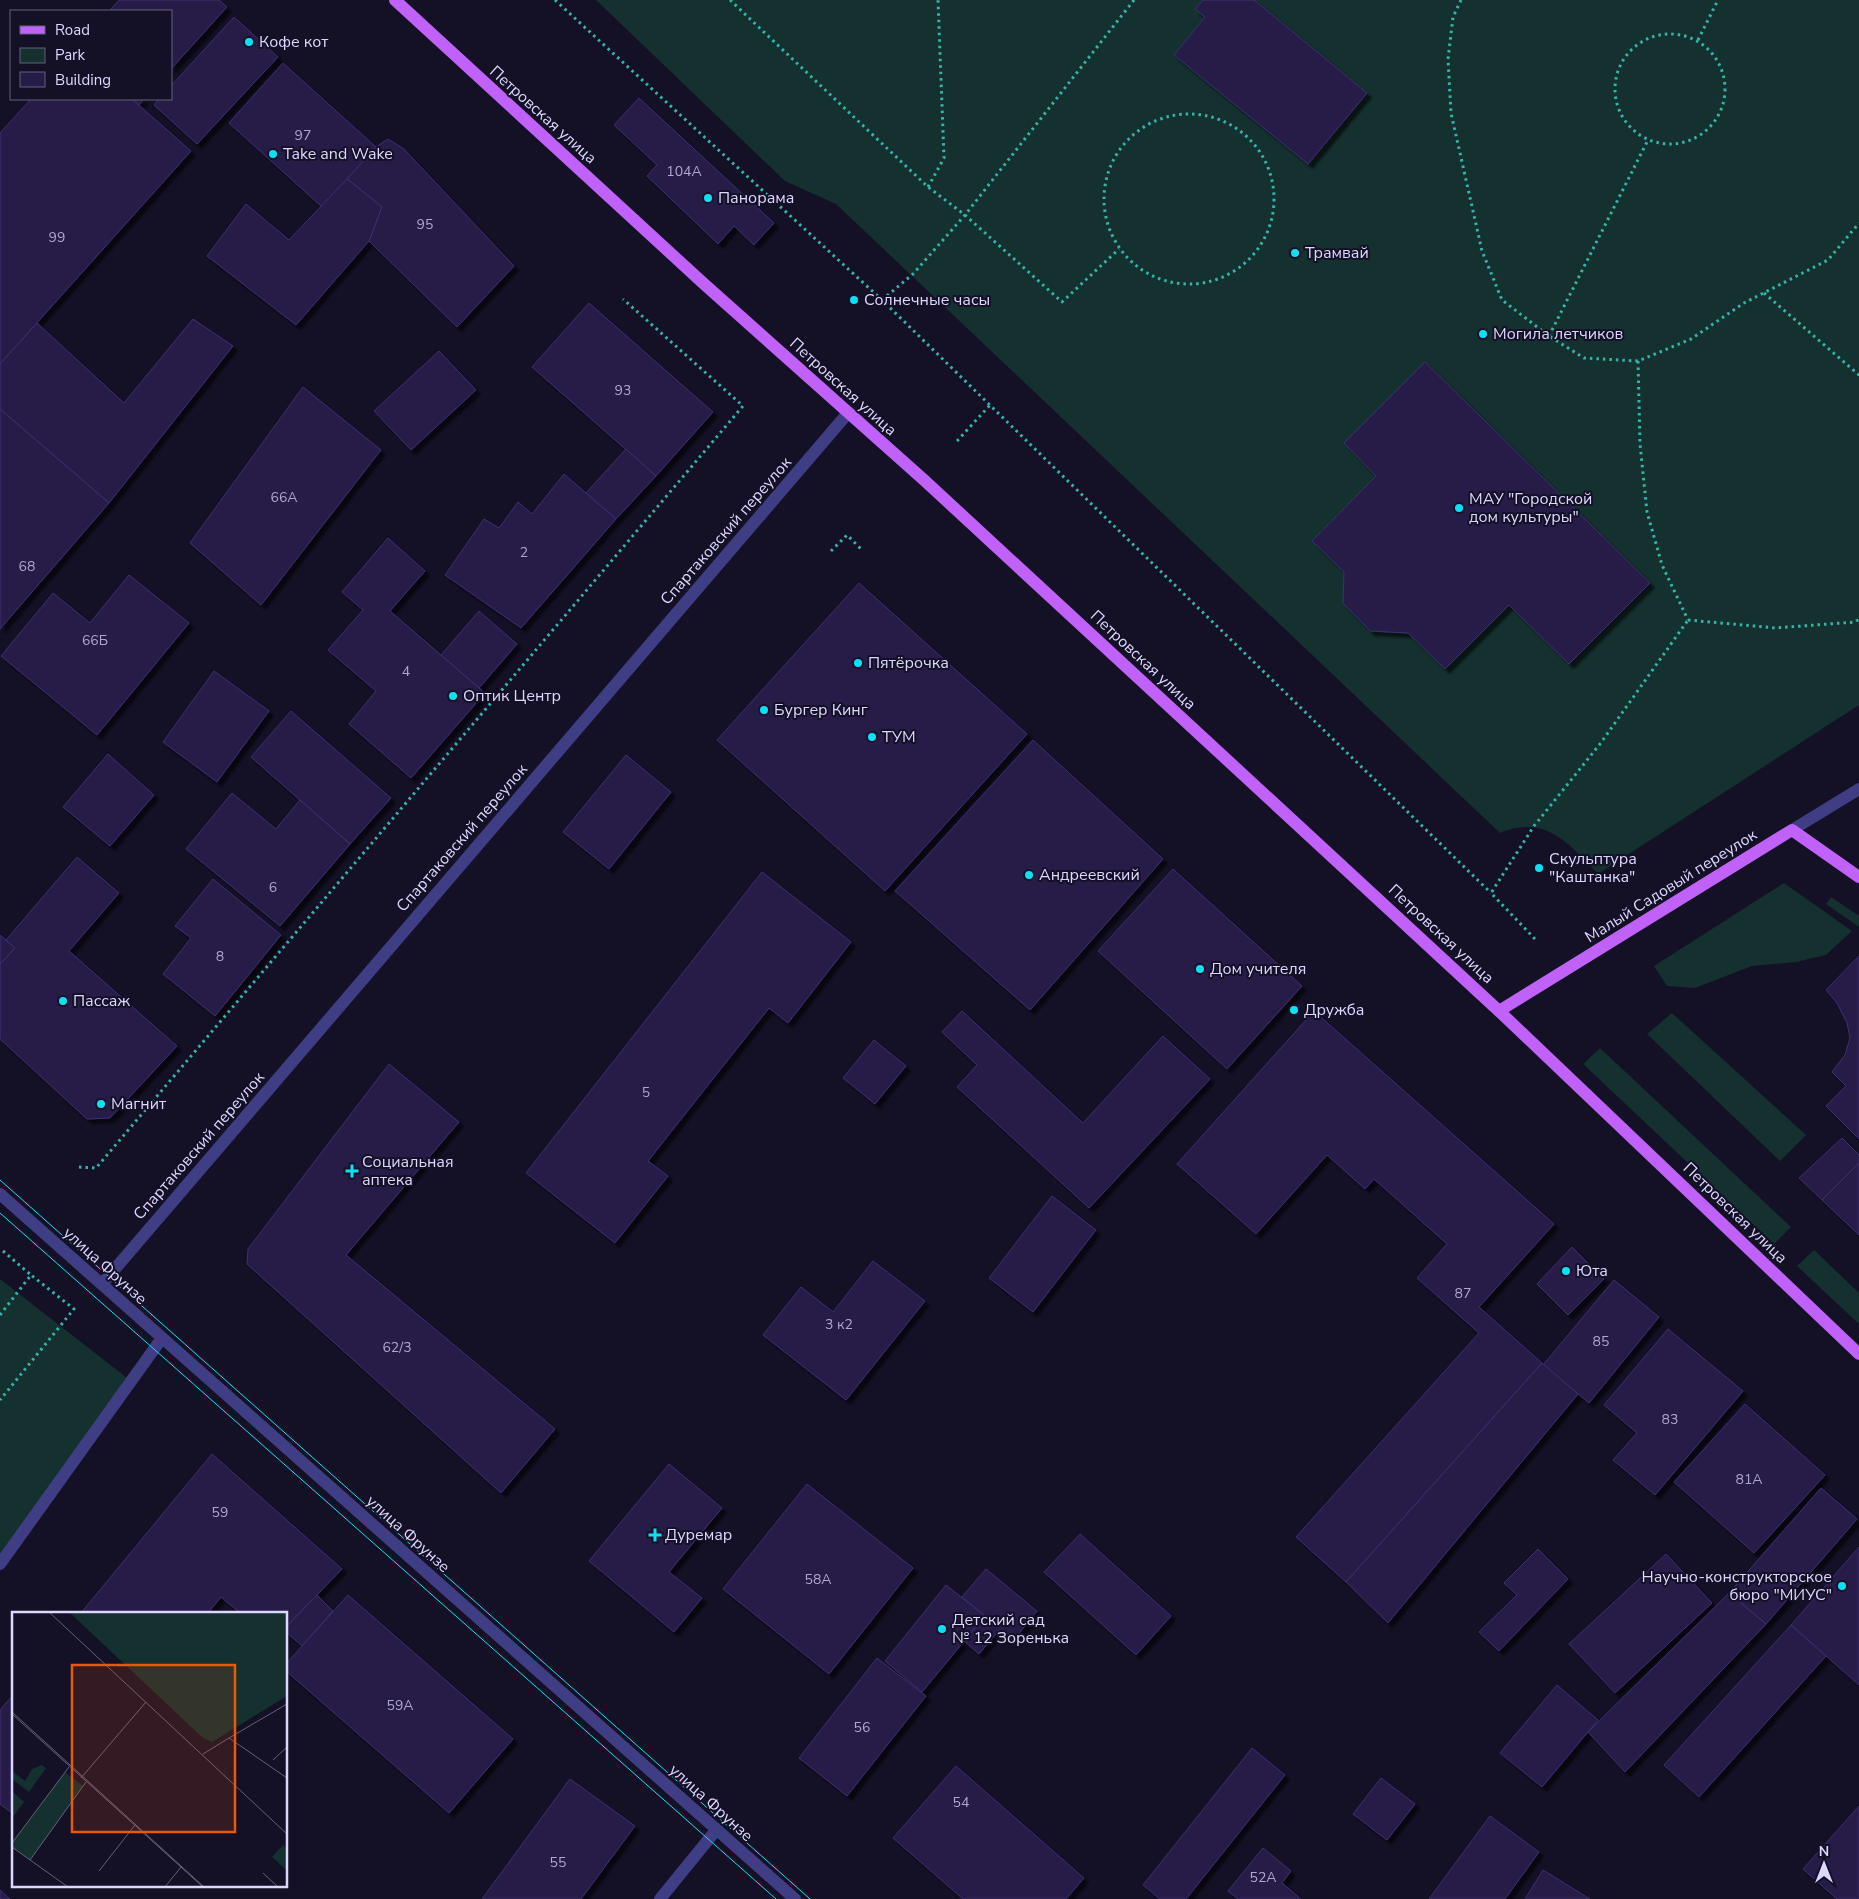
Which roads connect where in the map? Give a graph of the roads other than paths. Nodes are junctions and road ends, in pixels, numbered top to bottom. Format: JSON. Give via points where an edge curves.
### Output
{"nodes":[{"id":1,"x":395,"y":0,"type":"edge"},
{"id":2,"x":848,"y":413,"type":"junction"},
{"id":3,"x":1859,"y":789,"type":"edge"},
{"id":4,"x":1792,"y":830,"type":"junction"},
{"id":5,"x":1859,"y":877,"type":"edge"},
{"id":6,"x":1500,"y":1011,"type":"junction"},
{"id":7,"x":0,"y":1194,"type":"edge"},
{"id":8,"x":102,"y":1284,"type":"junction"},
{"id":9,"x":162,"y":1338,"type":"junction"},
{"id":10,"x":1859,"y":1354,"type":"edge"},
{"id":11,"x":0,"y":1564,"type":"edge"},
{"id":12,"x":716,"y":1829,"type":"junction"},
{"id":13,"x":660,"y":1899,"type":"edge"},
{"id":14,"x":795,"y":1899,"type":"edge"}],
"edges":[{"from":1,"to":2,"type":"main road","name":"Петровская улица"},
{"from":2,"to":6,"type":"main road","name":"Петровская улица"},
{"from":2,"to":8,"type":"street","name":"Спартаковский переулок"},
{"from":3,"to":4,"type":"street","name":"Малый Садовый переулок"},
{"from":4,"to":5,"type":"main road"},
{"from":4,"to":6,"type":"main road","name":"Малый Садовый переулок"},
{"from":6,"to":10,"type":"main road","name":"Петровская улица"},
{"from":7,"to":8,"type":"street","name":"улица Фрунзе"},
{"from":8,"to":9,"type":"street","name":"улица Фрунзе"},
{"from":9,"to":11,"type":"street"},
{"from":9,"to":12,"type":"street","name":"улица Фрунзе"},
{"from":12,"to":13,"type":"street"},
{"from":12,"to":14,"type":"street","name":"улица Фрунзе"}]}
